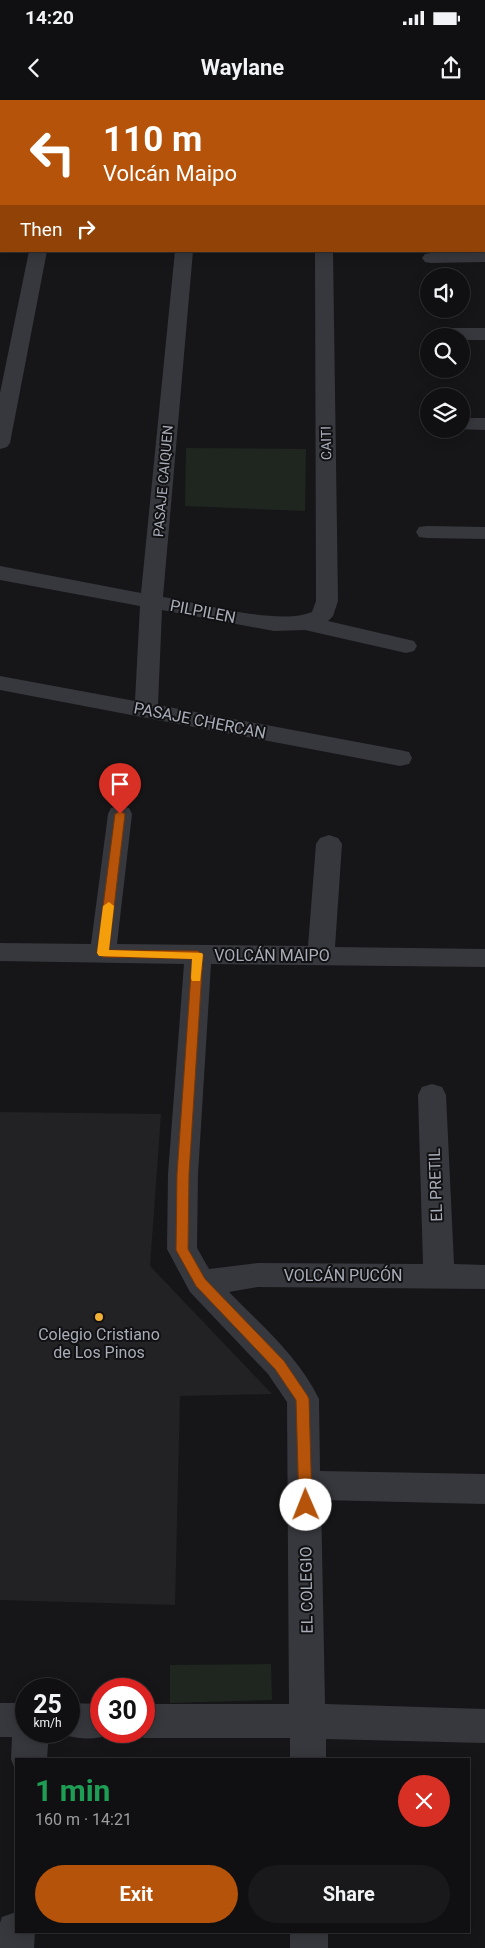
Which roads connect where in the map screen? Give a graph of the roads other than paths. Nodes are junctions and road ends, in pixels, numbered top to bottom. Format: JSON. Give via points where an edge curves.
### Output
{"nodes":[{"id":1,"x":38,"y":252,"type":"edge"},
{"id":2,"x":184,"y":252,"type":"edge"},
{"id":3,"x":324,"y":252,"type":"edge"},
{"id":4,"x":464,"y":254,"type":"edge"},
{"id":5,"x":485,"y":257,"type":"edge"},
{"id":6,"x":432,"y":258,"type":"dead end"},
{"id":7,"x":470,"y":334,"type":"edge"},
{"id":8,"x":485,"y":334,"type":"edge"},
{"id":9,"x":470,"y":424,"type":"edge"},
{"id":10,"x":485,"y":424,"type":"edge"},
{"id":11,"x":0,"y":443,"type":"edge"},
{"id":12,"x":427,"y":532,"type":"dead end"},
{"id":13,"x":485,"y":533,"type":"edge"},
{"id":14,"x":0,"y":573,"type":"edge"},
{"id":15,"x":151,"y":601,"type":"junction"},
{"id":16,"x":305,"y":623,"type":"junction"},
{"id":17,"x":406,"y":646,"type":"dead end"},
{"id":18,"x":0,"y":683,"type":"edge"},
{"id":19,"x":146,"y":710,"type":"junction"},
{"id":20,"x":400,"y":758,"type":"dead end"},
{"id":21,"x":120,"y":814,"type":"dead end"},
{"id":22,"x":329,"y":844,"type":"dead end"},
{"id":23,"x":0,"y":952,"type":"edge"},
{"id":24,"x":103,"y":953,"type":"junction"},
{"id":25,"x":198,"y":955,"type":"junction"},
{"id":26,"x":321,"y":955,"type":"junction"},
{"id":27,"x":485,"y":958,"type":"edge"},
{"id":28,"x":432,"y":1095,"type":"dead end"},
{"id":29,"x":438,"y":1276,"type":"junction"},
{"id":30,"x":485,"y":1277,"type":"edge"},
{"id":31,"x":201,"y":1283,"type":"junction"},
{"id":32,"x":305,"y":1485,"type":"junction"},
{"id":33,"x":485,"y":1489,"type":"edge"},
{"id":34,"x":0,"y":1720,"type":"edge"},
{"id":35,"x":15,"y":1720,"type":"edge"},
{"id":36,"x":155,"y":1721,"type":"edge"},
{"id":37,"x":308,"y":1722,"type":"junction"},
{"id":38,"x":485,"y":1726,"type":"edge"},
{"id":39,"x":30,"y":1743,"type":"edge"},
{"id":40,"x":29,"y":1758,"type":"edge"},
{"id":41,"x":308,"y":1758,"type":"edge"},
{"id":42,"x":16,"y":1933,"type":"edge"},
{"id":43,"x":309,"y":1933,"type":"edge"},
{"id":44,"x":15,"y":1948,"type":"edge"},
{"id":45,"x":309,"y":1948,"type":"edge"}],
"edges":[{"from":1,"to":11,"type":"street"},
{"from":2,"to":15,"type":"street","name":"PASAJE CAIQUEN"},
{"from":3,"to":16,"type":"street","name":"CAITI","via":[[328,601],[322,616]]},
{"from":4,"to":5,"type":"street"},
{"from":4,"to":6,"type":"street"},
{"from":7,"to":8,"type":"street"},
{"from":9,"to":10,"type":"street"},
{"from":12,"to":13,"type":"street"},
{"from":14,"to":15,"type":"street","name":"PILPILEN"},
{"from":15,"to":16,"type":"street","name":"PILPILEN","via":[[274,624]]},
{"from":15,"to":19,"type":"street","name":"PASAJE CAIQUEN"},
{"from":16,"to":17,"type":"street","name":"PILPILEN"},
{"from":18,"to":19,"type":"street","name":"PASAJE CHERCAN"},
{"from":19,"to":20,"type":"street","name":"PASAJE CHERCAN"},
{"from":21,"to":24,"type":"street"},
{"from":22,"to":26,"type":"street"},
{"from":23,"to":24,"type":"street","name":"VOLCÁN MAIPO"},
{"from":24,"to":25,"type":"street","name":"VOLCÁN MAIPO"},
{"from":25,"to":26,"type":"street","name":"VOLCÁN MAIPO"},
{"from":25,"to":31,"type":"street","name":"EL COLEGIO","via":[[183,1174],[182,1250]]},
{"from":26,"to":27,"type":"street","name":"VOLCÁN MAIPO"},
{"from":28,"to":29,"type":"street","name":"EL PRETIL"},
{"from":29,"to":30,"type":"street","name":"VOLCÁN PUCÓN"},
{"from":29,"to":31,"type":"street","name":"VOLCÁN PUCÓN","via":[[258,1275]]},
{"from":31,"to":32,"type":"street","name":"EL COLEGIO","via":[[279,1365],[303,1399]]},
{"from":32,"to":33,"type":"street"},
{"from":32,"to":37,"type":"street","name":"EL COLEGIO"},
{"from":34,"to":35,"type":"street"},
{"from":36,"to":37,"type":"street"},
{"from":37,"to":38,"type":"street"},
{"from":37,"to":41,"type":"street","name":"EL COLEGIO"},
{"from":39,"to":40,"type":"street"},
{"from":42,"to":44,"type":"street"},
{"from":43,"to":45,"type":"street"}]}
